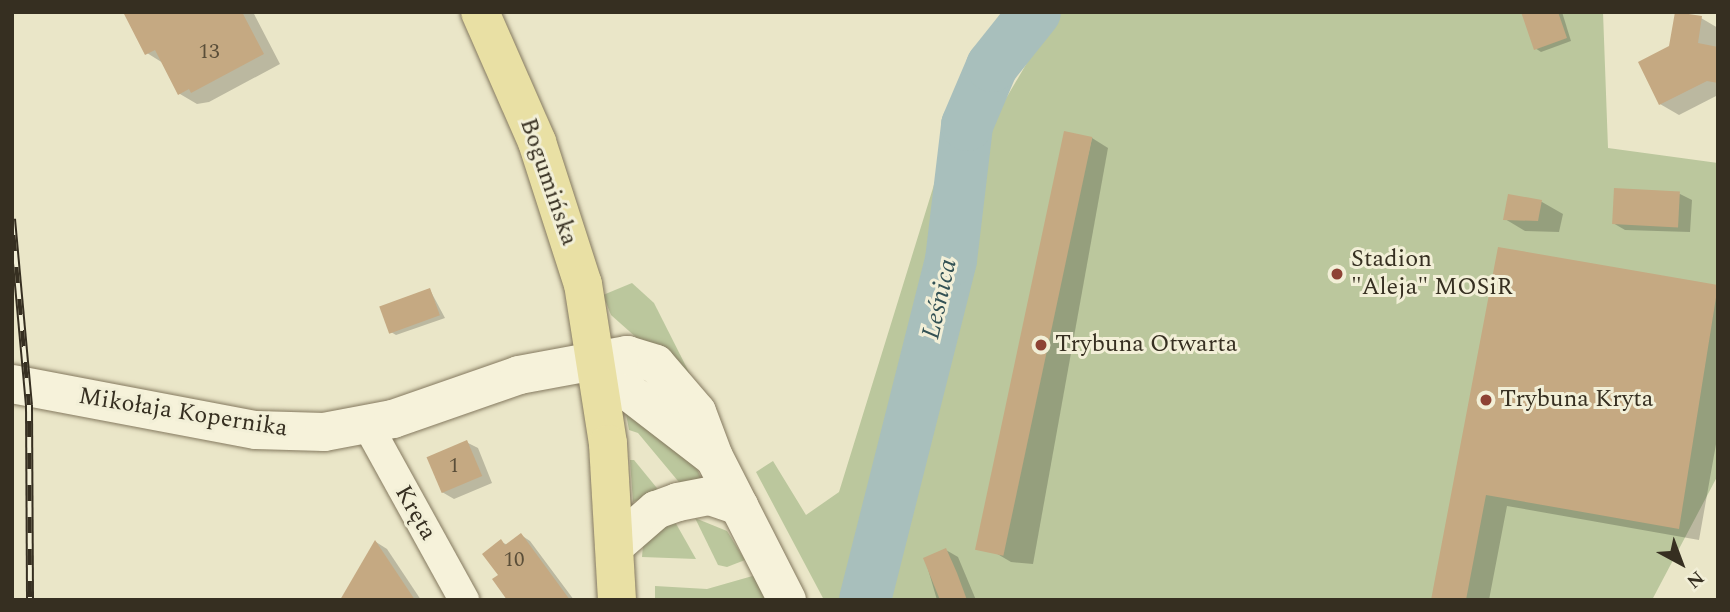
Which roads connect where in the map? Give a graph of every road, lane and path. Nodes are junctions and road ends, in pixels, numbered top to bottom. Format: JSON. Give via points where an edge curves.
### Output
{"nodes":[{"id":1,"x":480,"y":12,"type":"edge"},
{"id":2,"x":596,"y":358,"type":"junction"},
{"id":3,"x":12,"y":384,"type":"edge"},
{"id":4,"x":368,"y":426,"type":"junction"},
{"id":5,"x":739,"y":506,"type":"junction"},
{"id":6,"x":617,"y":544,"type":"junction"},
{"id":7,"x":464,"y":600,"type":"edge"},
{"id":8,"x":617,"y":600,"type":"edge"},
{"id":9,"x":787,"y":600,"type":"edge"}],
"edges":[{"from":1,"to":2,"type":"main road","name":"Bogumińska","via":[[550,179],[583,285]]},
{"from":2,"to":4,"type":"street","name":"Mikołaja Kopernika","via":[[519,375]]},
{"from":2,"to":5,"type":"street","via":[[621,386],[714,457]]},
{"from":2,"to":6,"type":"main road","name":"Bogumińska"},
{"from":3,"to":4,"type":"street","name":"Mikołaja Kopernika","via":[[256,430],[324,432]]},
{"from":4,"to":7,"type":"street","name":"Kręta"},
{"from":5,"to":6,"type":"street","via":[[710,496],[678,502],[656,510]]},
{"from":5,"to":9,"type":"street"},
{"from":6,"to":8,"type":"main road","name":"Bogumińska"}]}
